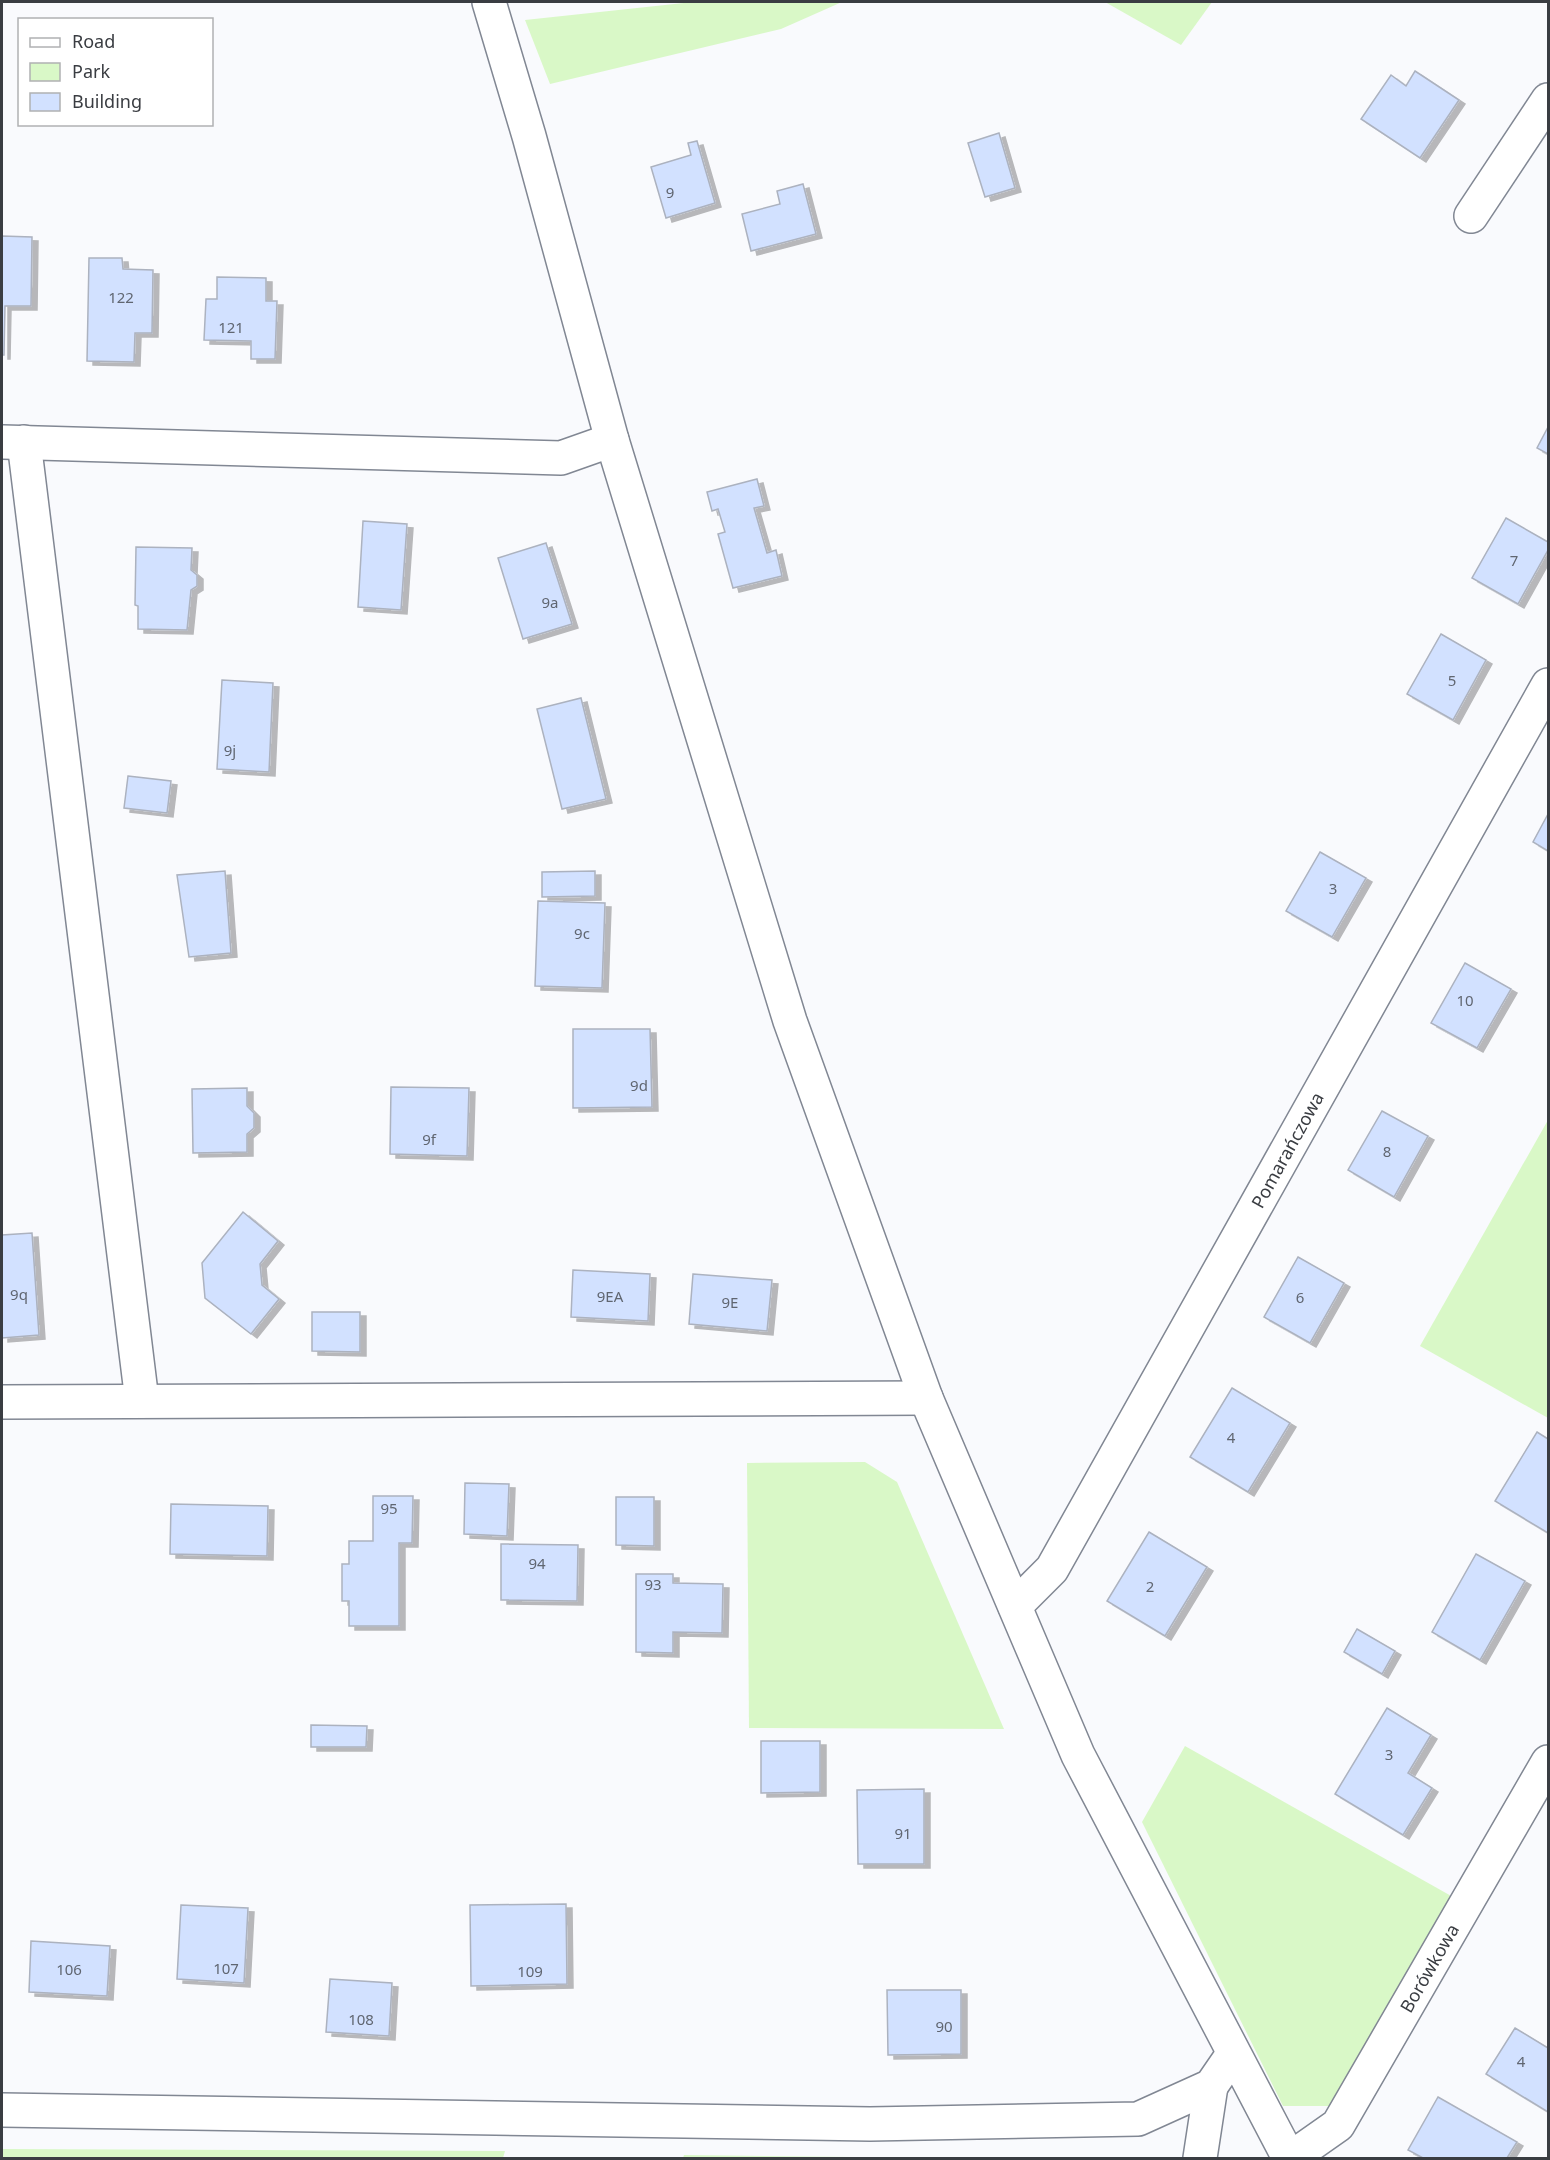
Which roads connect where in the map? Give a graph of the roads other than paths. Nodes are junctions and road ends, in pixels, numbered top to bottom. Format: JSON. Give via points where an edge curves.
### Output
{"nodes":[{"id":1,"x":489,"y":2,"type":"edge"},
{"id":2,"x":1548,"y":100,"type":"edge"},
{"id":3,"x":1471,"y":216,"type":"dead end"},
{"id":4,"x":612,"y":440,"type":"junction"},
{"id":5,"x":13,"y":442,"type":"edge"},
{"id":6,"x":1548,"y":685,"type":"edge"},
{"id":7,"x":926,"y":1398,"type":"junction"},
{"id":8,"x":141,"y":1401,"type":"junction"},
{"id":9,"x":2,"y":1402,"type":"edge"},
{"id":10,"x":1015,"y":1606,"type":"junction"},
{"id":11,"x":1548,"y":1762,"type":"edge"},
{"id":12,"x":1233,"y":2054,"type":"junction"},
{"id":13,"x":1211,"y":2085,"type":"junction"},
{"id":14,"x":2,"y":2110,"type":"edge"},
{"id":15,"x":1200,"y":2158,"type":"edge"},
{"id":16,"x":1290,"y":2158,"type":"edge"}],
"edges":[{"from":1,"to":4,"type":"street"},
{"from":2,"to":3,"type":"street"},
{"from":4,"to":5,"type":"street","via":[[561,458]]},
{"from":4,"to":7,"type":"street","via":[[790,1021]]},
{"from":5,"to":8,"type":"street"},
{"from":6,"to":10,"type":"street","name":"Pomarańczowa","via":[[1052,1569]]},
{"from":7,"to":8,"type":"street"},
{"from":7,"to":10,"type":"street"},
{"from":8,"to":9,"type":"street"},
{"from":10,"to":12,"type":"street","via":[[1078,1755]]},
{"from":11,"to":16,"type":"street","name":"Borówkowa","via":[[1338,2125]]},
{"from":12,"to":13,"type":"street"},
{"from":12,"to":16,"type":"street"},
{"from":13,"to":14,"type":"street","via":[[1138,2120],[870,2124]]},
{"from":13,"to":15,"type":"street"}]}
